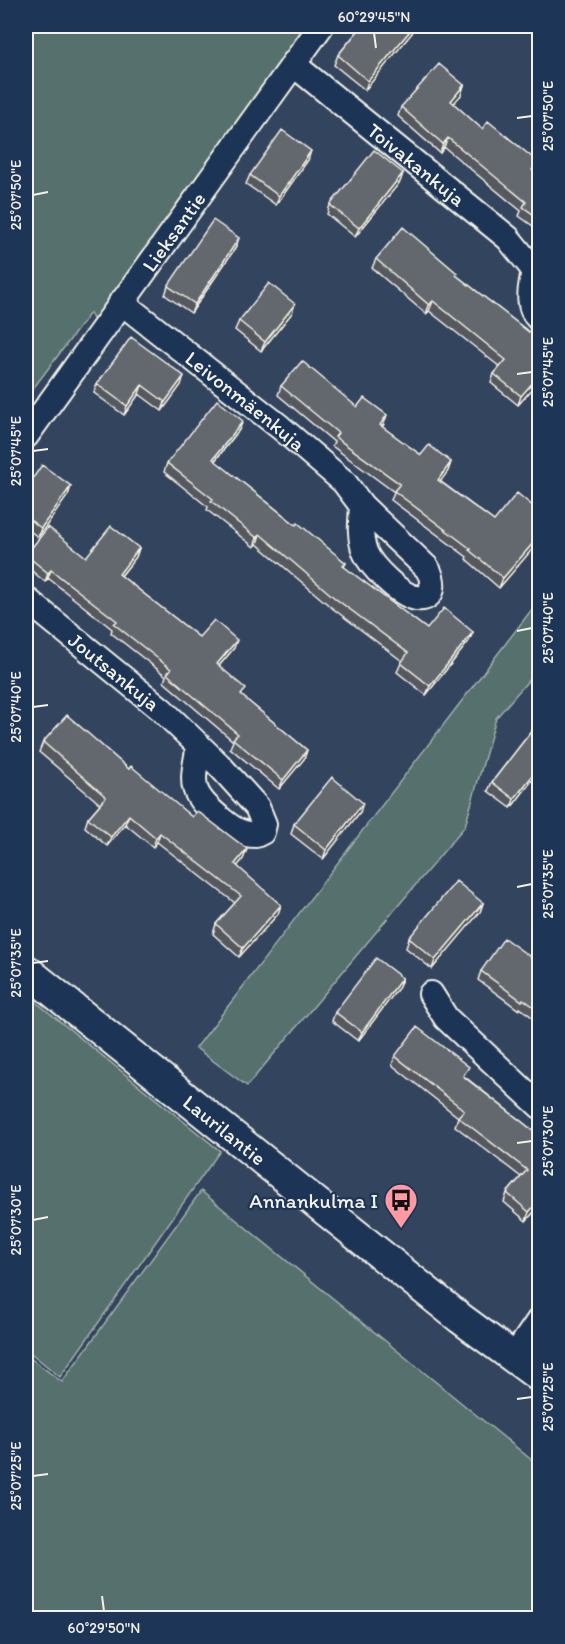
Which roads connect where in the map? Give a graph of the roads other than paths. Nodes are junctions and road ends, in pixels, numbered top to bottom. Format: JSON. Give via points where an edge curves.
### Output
{"nodes":[{"id":1,"x":321,"y":26,"type":"edge"},
{"id":2,"x":293,"y":64,"type":"junction"},
{"id":3,"x":537,"y":271,"type":"edge"},
{"id":4,"x":121,"y":302,"type":"junction"},
{"id":5,"x":540,"y":320,"type":"edge"},
{"id":6,"x":26,"y":436,"type":"edge"},
{"id":7,"x":362,"y":506,"type":"dead end"},
{"id":8,"x":26,"y":599,"type":"edge"},
{"id":9,"x":199,"y":746,"type":"dead end"},
{"id":10,"x":26,"y":970,"type":"edge"},
{"id":11,"x":430,"y":994,"type":"dead end"},
{"id":12,"x":540,"y":1106,"type":"edge"},
{"id":13,"x":540,"y":1319,"type":"edge"},
{"id":14,"x":514,"y":1357,"type":"junction"},
{"id":15,"x":540,"y":1377,"type":"edge"}],
"edges":[{"from":1,"to":2,"type":"street","name":"Lieksantie"},
{"from":2,"to":3,"type":"street","name":"Toivakankuja","via":[[508,238]]},
{"from":2,"to":4,"type":"street","name":"Lieksantie"},
{"from":3,"to":5,"type":"street","name":"Toivakankuja","via":[[530,302]]},
{"from":4,"to":6,"type":"street","name":"Lieksantie"},
{"from":4,"to":7,"type":"street","name":"Leivonmäenkuja","via":[[280,427],[344,482]]},
{"from":8,"to":9,"type":"street","name":"Joutsankuja","via":[[153,702]]},
{"from":10,"to":14,"type":"street","name":"Laurilantie"},
{"from":11,"to":12,"type":"street","via":[[446,1018]]},
{"from":13,"to":14,"type":"street"},
{"from":14,"to":15,"type":"street","name":"Laurilantie"}]}
